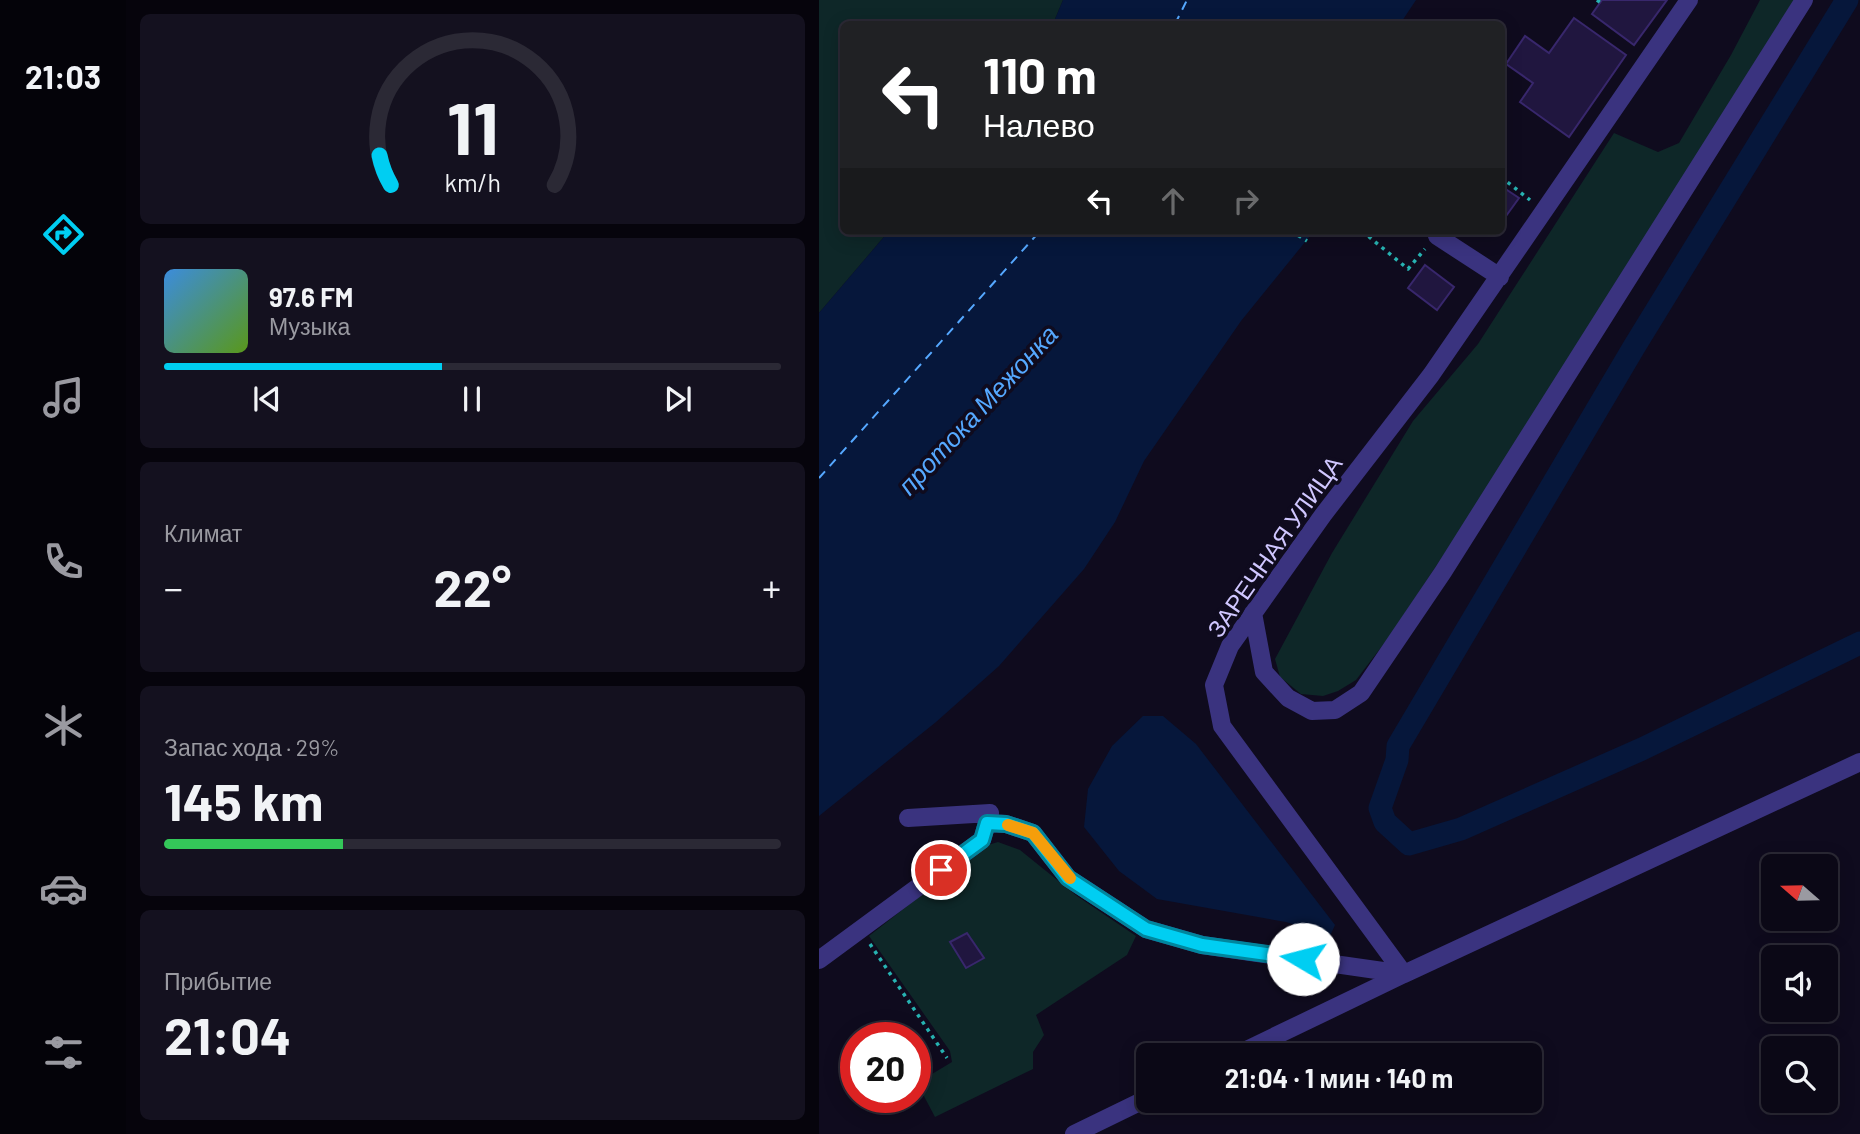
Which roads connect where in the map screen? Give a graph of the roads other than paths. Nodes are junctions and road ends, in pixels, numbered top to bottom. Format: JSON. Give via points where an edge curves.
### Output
{"nodes":[{"id":1,"x":1689,"y":0,"type":"edge"},
{"id":2,"x":1804,"y":0,"type":"edge"},
{"id":3,"x":1437,"y":236,"type":"road end"},
{"id":4,"x":1500,"y":277,"type":"junction"},
{"id":5,"x":1253,"y":613,"type":"junction"},
{"id":6,"x":1860,"y":762,"type":"edge"},
{"id":7,"x":908,"y":818,"type":"dead end"},
{"id":8,"x":987,"y":823,"type":"junction"},
{"id":9,"x":819,"y":960,"type":"edge"},
{"id":10,"x":1404,"y":974,"type":"junction"},
{"id":11,"x":1261,"y":1043,"type":"edge"},
{"id":12,"x":1136,"y":1104,"type":"edge"},
{"id":13,"x":1073,"y":1134,"type":"edge"}],
"edges":[{"from":1,"to":4,"type":"street","name":"ЗАРЕЧНАЯ УЛИЦА"},
{"from":2,"to":5,"type":"street","via":[[1465,537],[1361,693],[1335,710],[1312,711],[1288,698],[1264,672]]},
{"from":3,"to":4,"type":"street"},
{"from":4,"to":5,"type":"street","name":"ЗАРЕЧНАЯ УЛИЦА"},
{"from":5,"to":10,"type":"street","name":"ЗАРЕЧНАЯ УЛИЦА","via":[[1230,646],[1215,685],[1222,726]]},
{"from":6,"to":10,"type":"street"},
{"from":7,"to":8,"type":"street","via":[[990,813]]},
{"from":8,"to":9,"type":"street","via":[[982,840]]},
{"from":8,"to":10,"type":"street","via":[[1033,833],[1068,878],[1146,929],[1202,945]]},
{"from":10,"to":11,"type":"street"},
{"from":12,"to":13,"type":"street"}]}
